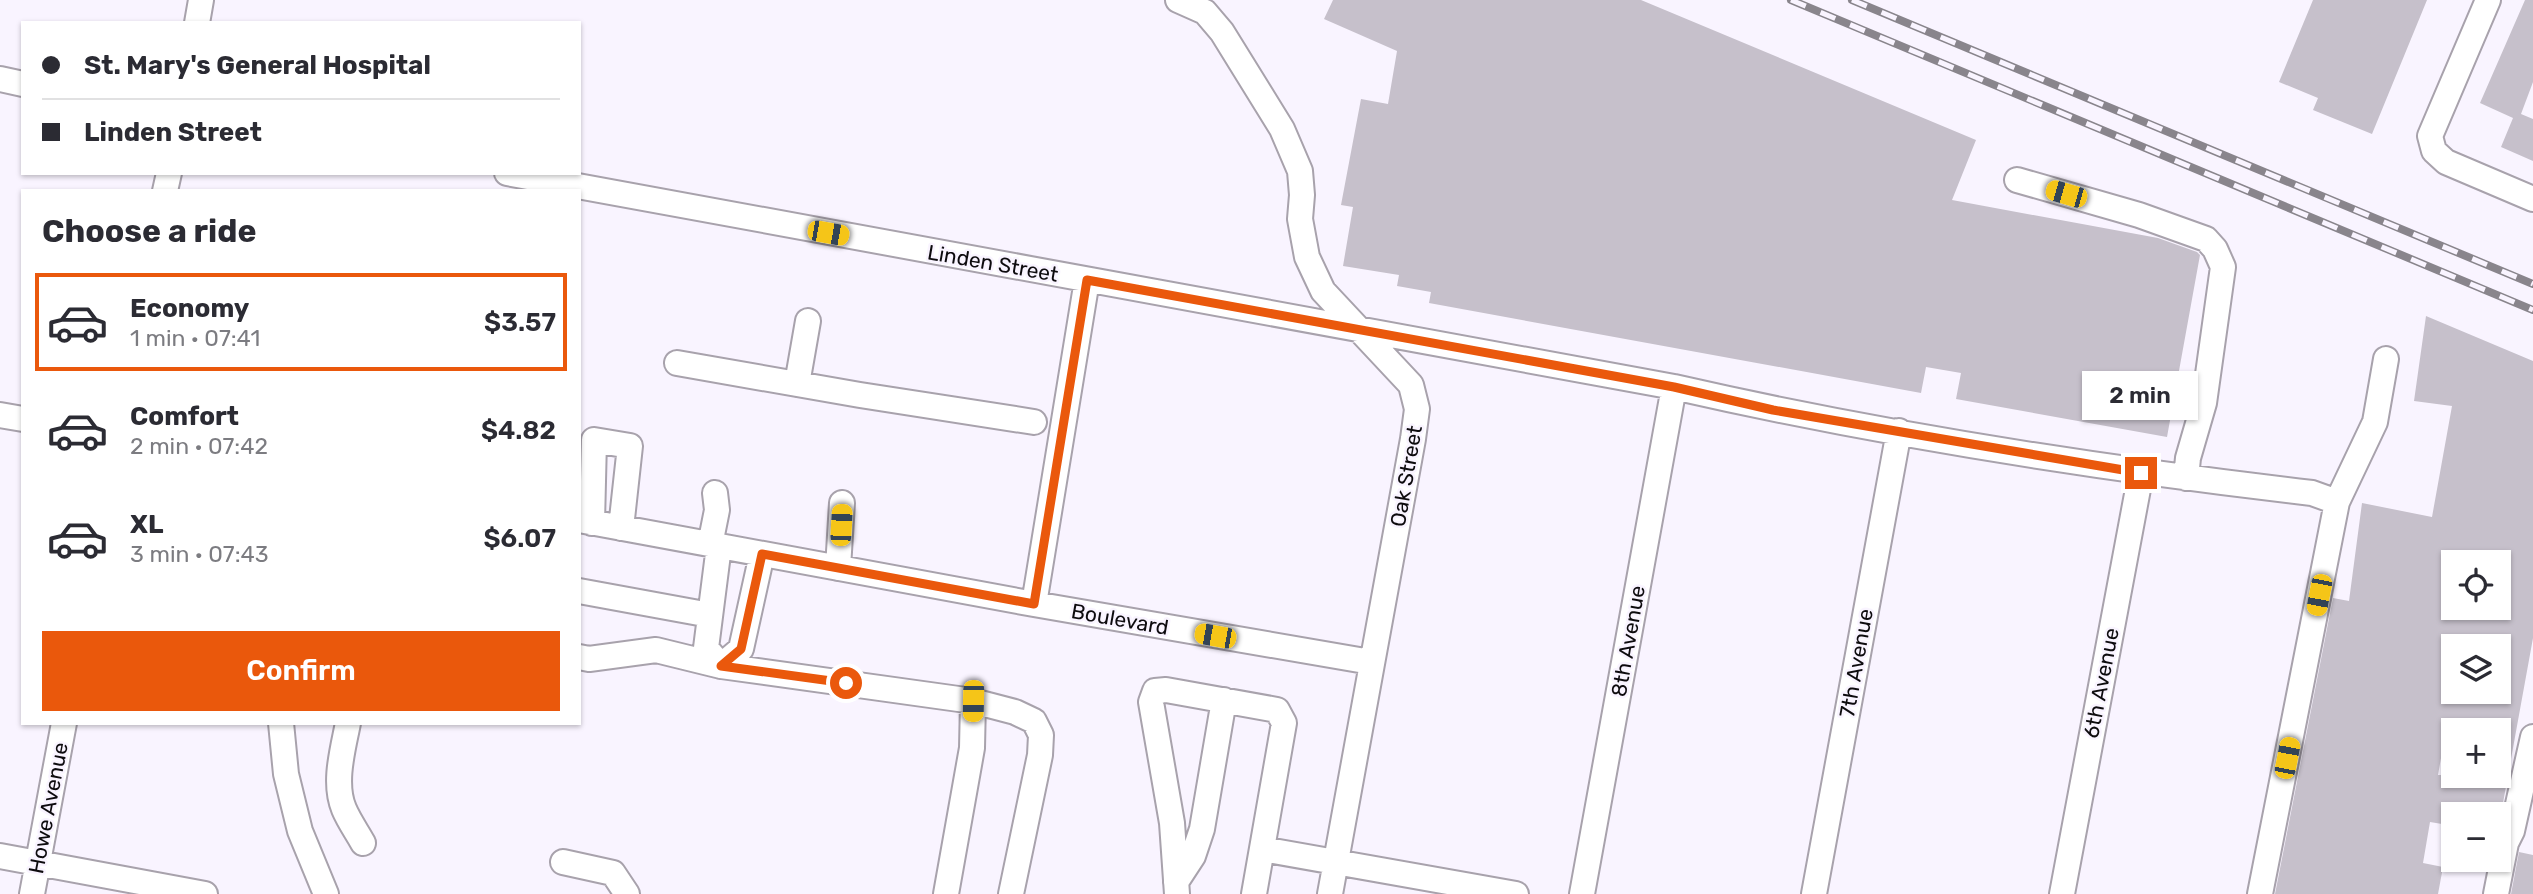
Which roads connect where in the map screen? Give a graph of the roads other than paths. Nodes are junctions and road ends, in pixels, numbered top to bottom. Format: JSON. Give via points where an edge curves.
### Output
{"nodes":[{"id":1,"x":201,"y":0,"type":"edge"},
{"id":2,"x":2488,"y":0,"type":"edge"},
{"id":3,"x":1185,"y":1,"type":"edge"},
{"id":4,"x":197,"y":21,"type":"edge"},
{"id":5,"x":0,"y":79,"type":"edge"},
{"id":6,"x":21,"y":84,"type":"edge"},
{"id":7,"x":518,"y":175,"type":"edge"},
{"id":8,"x":2017,"y":180,"type":"dead end"},
{"id":9,"x":2533,"y":199,"type":"edge"},
{"id":10,"x":1087,"y":280,"type":"junction"},
{"id":11,"x":808,"y":321,"type":"dead end"},
{"id":12,"x":1361,"y":331,"type":"junction"},
{"id":13,"x":2386,"y":359,"type":"dead end"},
{"id":14,"x":677,"y":363,"type":"dead end"},
{"id":15,"x":797,"y":384,"type":"junction"},
{"id":16,"x":1674,"y":387,"type":"junction"},
{"id":17,"x":0,"y":415,"type":"edge"},
{"id":18,"x":21,"y":419,"type":"edge"},
{"id":19,"x":1034,"y":422,"type":"dead end"},
{"id":20,"x":1899,"y":431,"type":"junction"},
{"id":21,"x":2141,"y":473,"type":"junction"},
{"id":22,"x":2186,"y":478,"type":"junction"},
{"id":23,"x":715,"y":493,"type":"dead end"},
{"id":24,"x":2337,"y":502,"type":"junction"},
{"id":25,"x":842,"y":503,"type":"dead end"},
{"id":26,"x":586,"y":522,"type":"edge"},
{"id":27,"x":621,"y":528,"type":"junction"},
{"id":28,"x":715,"y":545,"type":"junction"},
{"id":29,"x":762,"y":554,"type":"junction"},
{"id":30,"x":838,"y":568,"type":"junction"},
{"id":31,"x":581,"y":591,"type":"edge"},
{"id":32,"x":1034,"y":604,"type":"junction"},
{"id":33,"x":710,"y":615,"type":"junction"},
{"id":34,"x":581,"y":657,"type":"edge"},
{"id":35,"x":1371,"y":663,"type":"junction"},
{"id":36,"x":721,"y":666,"type":"junction"},
{"id":37,"x":1224,"y":700,"type":"junction"},
{"id":38,"x":973,"y":701,"type":"junction"},
{"id":39,"x":64,"y":725,"type":"edge"},
{"id":40,"x":281,"y":725,"type":"edge"},
{"id":41,"x":348,"y":725,"type":"edge"},
{"id":42,"x":2533,"y":737,"type":"edge"},
{"id":43,"x":363,"y":843,"type":"dead end"},
{"id":44,"x":1262,"y":849,"type":"junction"},
{"id":45,"x":0,"y":856,"type":"edge"},
{"id":46,"x":563,"y":862,"type":"dead end"},
{"id":47,"x":1336,"y":862,"type":"junction"},
{"id":48,"x":38,"y":863,"type":"junction"},
{"id":49,"x":1177,"y":888,"type":"edge"},
{"id":50,"x":32,"y":894,"type":"edge"},
{"id":51,"x":205,"y":894,"type":"edge"},
{"id":52,"x":326,"y":894,"type":"edge"},
{"id":53,"x":627,"y":894,"type":"edge"},
{"id":54,"x":946,"y":894,"type":"edge"},
{"id":55,"x":1011,"y":894,"type":"edge"},
{"id":56,"x":1254,"y":894,"type":"edge"},
{"id":57,"x":1330,"y":894,"type":"edge"},
{"id":58,"x":1516,"y":894,"type":"edge"},
{"id":59,"x":1581,"y":894,"type":"edge"},
{"id":60,"x":1814,"y":894,"type":"edge"},
{"id":61,"x":2062,"y":894,"type":"edge"},
{"id":62,"x":2260,"y":894,"type":"edge"},
{"id":63,"x":2496,"y":894,"type":"edge"}],
"edges":[{"from":1,"to":4,"type":"street"},
{"from":2,"to":9,"type":"street","via":[[2430,136],[2434,151],[2446,162]]},
{"from":3,"to":12,"type":"street","name":"Oak Street","via":[[1205,12],[1222,33],[1282,129],[1300,171],[1300,219],[1307,257],[1322,291]]},
{"from":5,"to":6,"type":"street"},
{"from":7,"to":10,"type":"street","name":"Linden Street"},
{"from":8,"to":22,"type":"street","via":[[2151,219],[2206,239],[2215,249],[2223,267],[2204,403]]},
{"from":10,"to":12,"type":"street","name":"Linden Street"},
{"from":10,"to":32,"type":"street"},
{"from":11,"to":15,"type":"street"},
{"from":12,"to":16,"type":"street","name":"Linden Street"},
{"from":12,"to":35,"type":"street","name":"Oak Street","via":[[1411,385],[1417,409]]},
{"from":13,"to":24,"type":"street","via":[[2375,422]]},
{"from":14,"to":15,"type":"street"},
{"from":15,"to":19,"type":"street"},
{"from":16,"to":20,"type":"street","name":"Linden Street","via":[[1773,410]]},
{"from":16,"to":59,"type":"street","name":"8th Avenue"},
{"from":17,"to":18,"type":"street"},
{"from":20,"to":21,"type":"street","name":"Linden Street"},
{"from":20,"to":60,"type":"street","name":"7th Avenue"},
{"from":21,"to":22,"type":"street","name":"Linden Street"},
{"from":21,"to":61,"type":"street","name":"6th Avenue"},
{"from":22,"to":24,"type":"street","name":"Linden Street","via":[[2312,493]]},
{"from":23,"to":28,"type":"street"},
{"from":24,"to":62,"type":"street"},
{"from":25,"to":30,"type":"street"},
{"from":26,"to":27,"type":"street","name":"Boulevard"},
{"from":26,"to":27,"type":"street","via":[[594,440],[630,446]]},
{"from":27,"to":28,"type":"street","name":"Boulevard"},
{"from":28,"to":29,"type":"street","name":"Boulevard"},
{"from":28,"to":33,"type":"street"},
{"from":29,"to":30,"type":"street","name":"Boulevard"},
{"from":29,"to":36,"type":"street","via":[[741,649]]},
{"from":30,"to":32,"type":"street","name":"Boulevard"},
{"from":31,"to":33,"type":"street"},
{"from":32,"to":35,"type":"street","name":"Boulevard"},
{"from":33,"to":36,"type":"street","via":[[706,648]]},
{"from":34,"to":36,"type":"street","via":[[656,650]]},
{"from":35,"to":47,"type":"street","name":"Oak Street"},
{"from":36,"to":38,"type":"street"},
{"from":37,"to":44,"type":"street","via":[[1277,710],[1283,723]]},
{"from":37,"to":49,"type":"street","via":[[1202,829]]},
{"from":37,"to":49,"type":"street","via":[[1166,690],[1155,691],[1151,702],[1172,823]]},
{"from":38,"to":54,"type":"street","via":[[972,748]]},
{"from":38,"to":55,"type":"street","via":[[1034,721],[1041,735]]},
{"from":39,"to":48,"type":"street","name":"Howe Avenue"},
{"from":40,"to":52,"type":"street","via":[[297,820]]},
{"from":41,"to":43,"type":"street","via":[[340,794]]},
{"from":42,"to":63,"type":"street"},
{"from":44,"to":47,"type":"street"},
{"from":44,"to":56,"type":"street"},
{"from":45,"to":48,"type":"street"},
{"from":46,"to":53,"type":"street","via":[[613,873]]},
{"from":47,"to":57,"type":"street","name":"Oak Street"},
{"from":47,"to":58,"type":"street"},
{"from":48,"to":50,"type":"street","name":"Howe Avenue"},
{"from":48,"to":51,"type":"street"}]}
